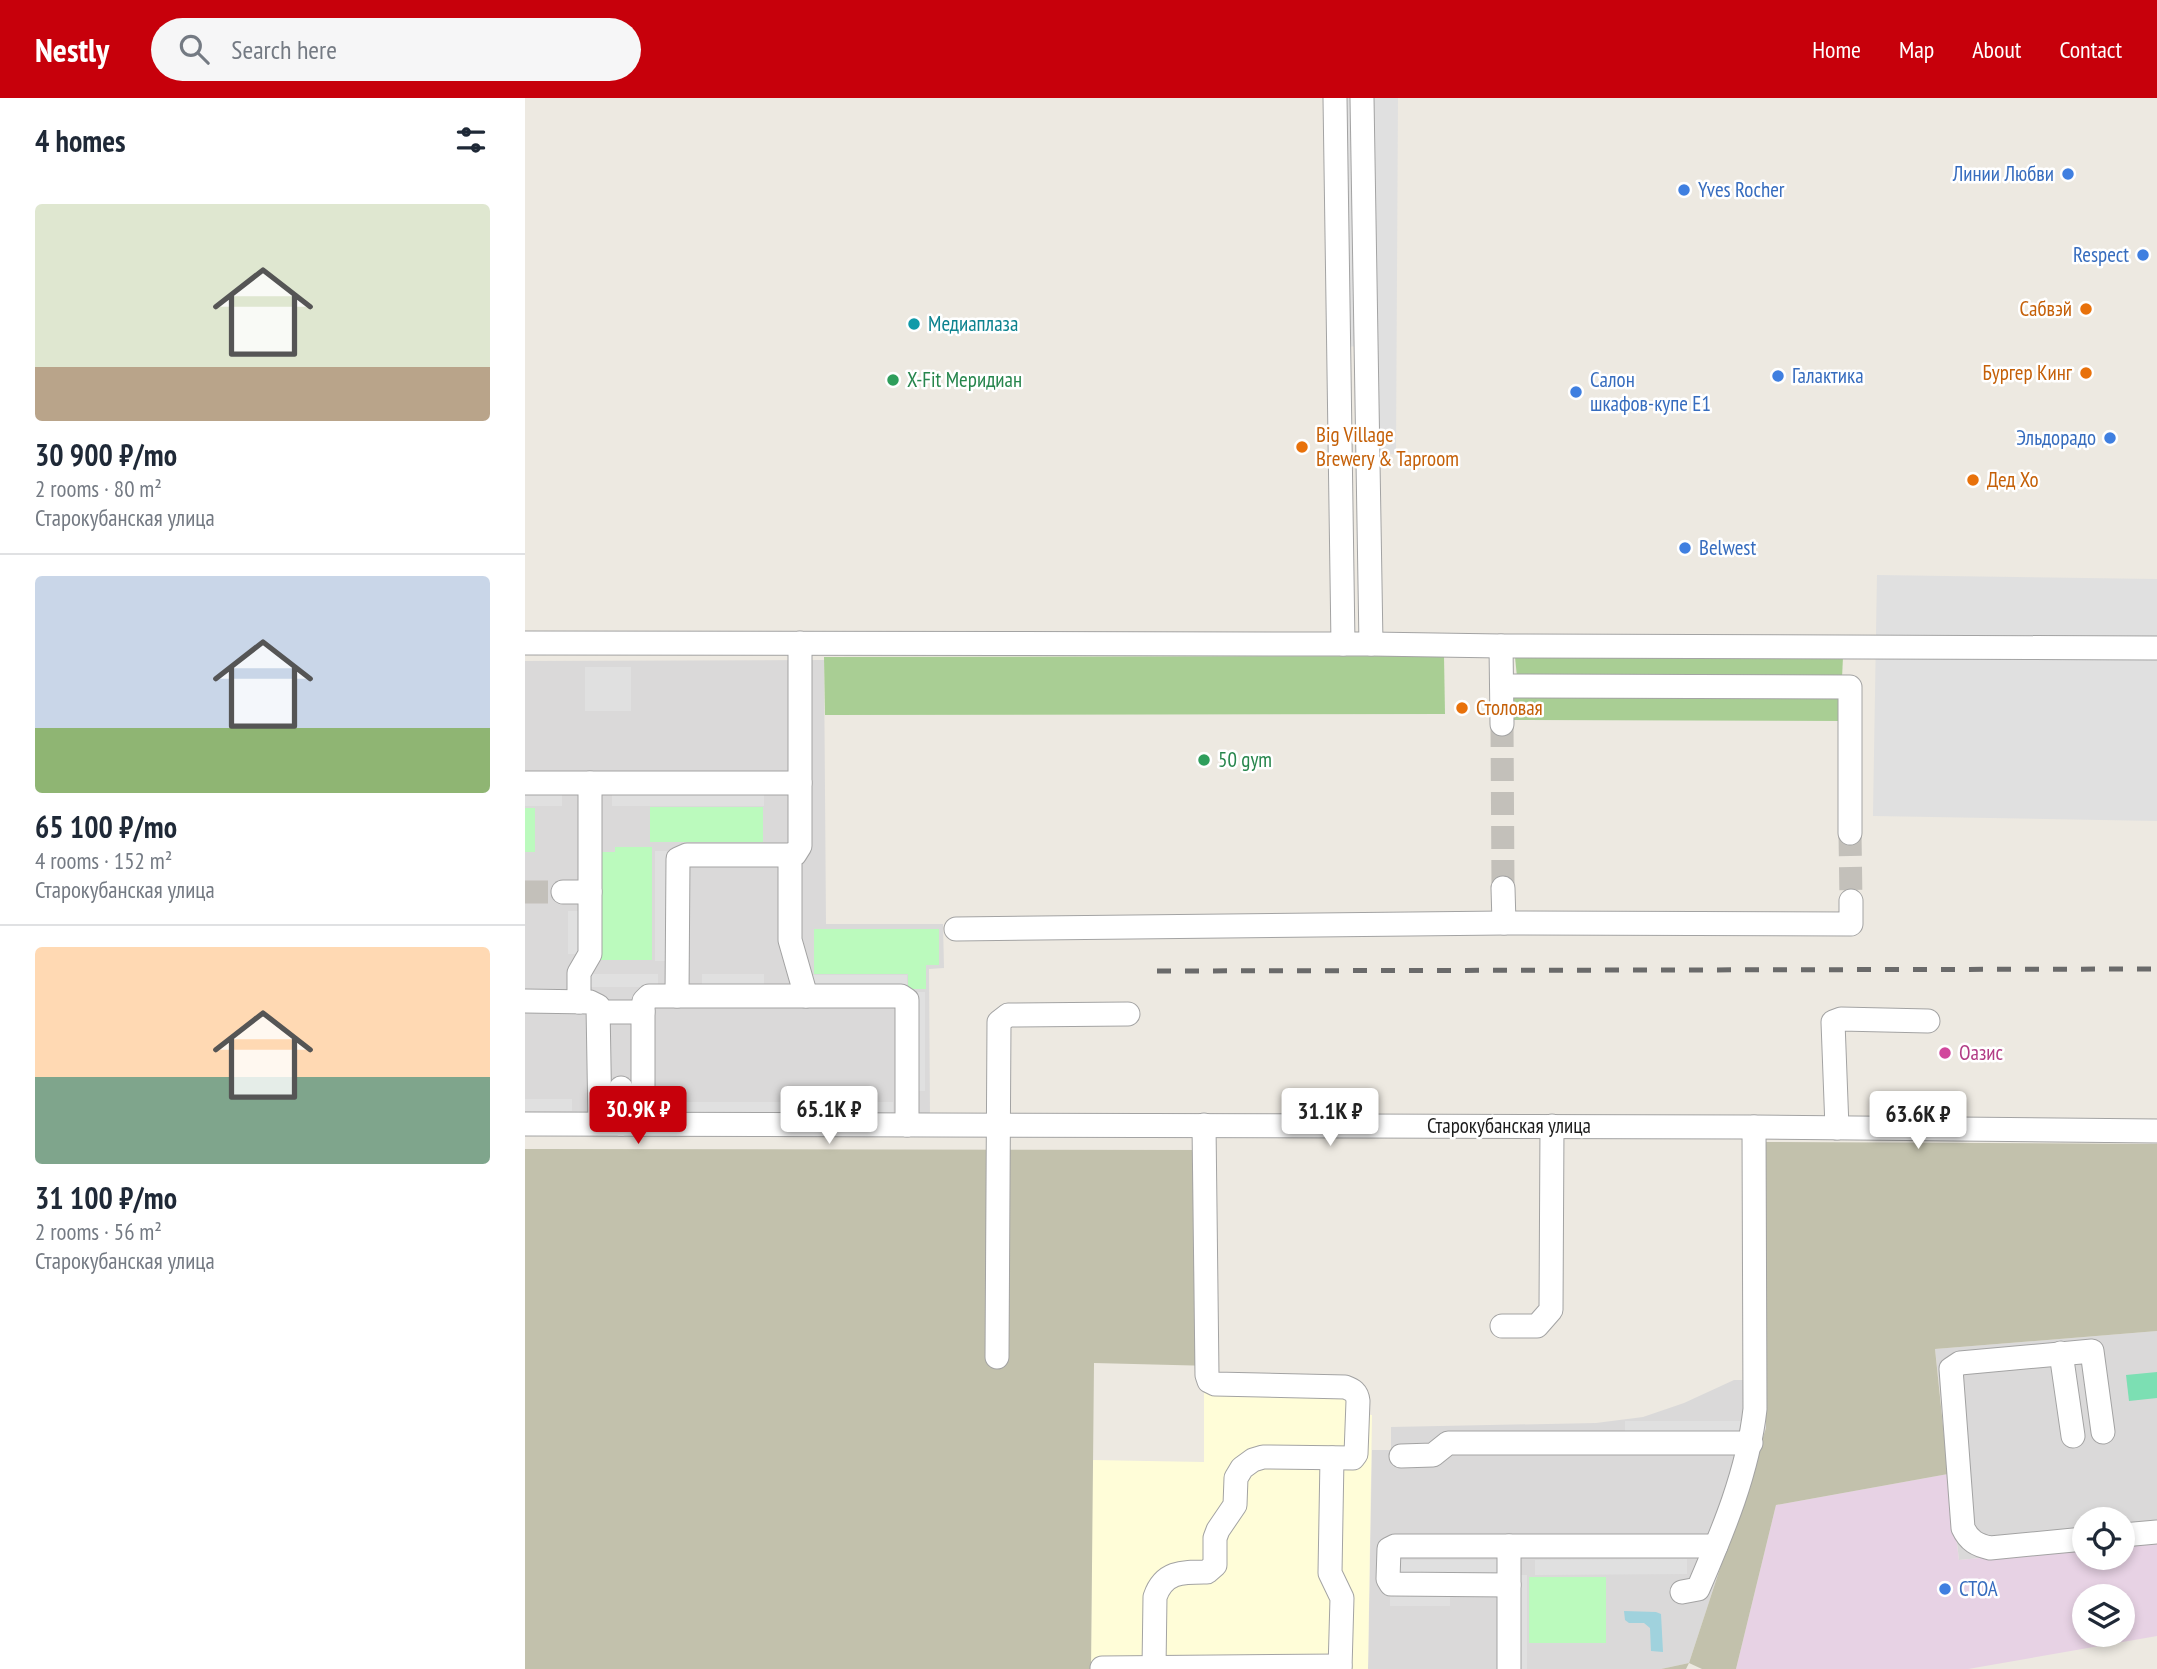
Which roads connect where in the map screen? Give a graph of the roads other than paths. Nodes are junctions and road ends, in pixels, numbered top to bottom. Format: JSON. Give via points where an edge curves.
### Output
{"nodes":[{"id":1,"x":1335,"y":98,"type":"edge"},
{"id":2,"x":1362,"y":98,"type":"edge"},
{"id":3,"x":525,"y":643,"type":"edge"},
{"id":4,"x":800,"y":643,"type":"junction"},
{"id":5,"x":1343,"y":643,"type":"junction"},
{"id":6,"x":1371,"y":643,"type":"junction"},
{"id":7,"x":1501,"y":646,"type":"junction"},
{"id":8,"x":2157,"y":648,"type":"edge"},
{"id":9,"x":1502,"y":686,"type":"junction"},
{"id":10,"x":1502,"y":723,"type":"tunnel mouth"},
{"id":11,"x":525,"y":783,"type":"edge"},
{"id":12,"x":590,"y":783,"type":"junction"},
{"id":13,"x":800,"y":783,"type":"junction"},
{"id":14,"x":1850,"y":833,"type":"tunnel mouth"},
{"id":15,"x":790,"y":855,"type":"junction"},
{"id":16,"x":1503,"y":888,"type":"tunnel mouth"},
{"id":17,"x":563,"y":892,"type":"tunnel mouth"},
{"id":18,"x":590,"y":892,"type":"junction"},
{"id":19,"x":1851,"y":901,"type":"tunnel mouth"},
{"id":20,"x":1504,"y":923,"type":"junction"},
{"id":21,"x":956,"y":929,"type":"dead end"},
{"id":22,"x":677,"y":996,"type":"junction"},
{"id":23,"x":806,"y":996,"type":"junction"},
{"id":24,"x":525,"y":1001,"type":"edge"},
{"id":25,"x":579,"y":1002,"type":"junction"},
{"id":26,"x":600,"y":1012,"type":"junction"},
{"id":27,"x":643,"y":1012,"type":"junction"},
{"id":28,"x":1128,"y":1014,"type":"dead end"},
{"id":29,"x":1928,"y":1021,"type":"dead end"},
{"id":30,"x":621,"y":1087,"type":"dead end"},
{"id":31,"x":525,"y":1124,"type":"edge"},
{"id":32,"x":621,"y":1124,"type":"junction"},
{"id":33,"x":907,"y":1125,"type":"junction"},
{"id":34,"x":997,"y":1125,"type":"junction"},
{"id":35,"x":1205,"y":1125,"type":"junction"},
{"id":36,"x":1552,"y":1126,"type":"junction"},
{"id":37,"x":1754,"y":1127,"type":"junction"},
{"id":38,"x":1837,"y":1128,"type":"junction"},
{"id":39,"x":2157,"y":1131,"type":"edge"},
{"id":40,"x":1502,"y":1326,"type":"dead end"},
{"id":41,"x":2061,"y":1353,"type":"junction"},
{"id":42,"x":997,"y":1357,"type":"dead end"},
{"id":43,"x":2103,"y":1433,"type":"dead end"},
{"id":44,"x":2073,"y":1436,"type":"dead end"},
{"id":45,"x":1751,"y":1443,"type":"junction"},
{"id":46,"x":1401,"y":1456,"type":"dead end"},
{"id":47,"x":1332,"y":1458,"type":"junction"},
{"id":48,"x":2157,"y":1532,"type":"edge"},
{"id":49,"x":2135,"y":1534,"type":"edge"},
{"id":50,"x":2072,"y":1540,"type":"edge"},
{"id":51,"x":1509,"y":1546,"type":"junction"},
{"id":52,"x":1716,"y":1546,"type":"junction"},
{"id":53,"x":1509,"y":1585,"type":"junction"},
{"id":54,"x":1688,"y":1587,"type":"dead end"},
{"id":55,"x":1341,"y":1667,"type":"edge"},
{"id":56,"x":1102,"y":1668,"type":"edge"},
{"id":57,"x":1154,"y":1668,"type":"edge"},
{"id":58,"x":1509,"y":1669,"type":"edge"}],
"edges":[{"from":1,"to":5,"type":"street"},
{"from":2,"to":6,"type":"street"},
{"from":3,"to":4,"type":"street"},
{"from":4,"to":5,"type":"street"},
{"from":4,"to":13,"type":"street"},
{"from":5,"to":6,"type":"street"},
{"from":6,"to":7,"type":"street"},
{"from":7,"to":8,"type":"street"},
{"from":7,"to":9,"type":"street"},
{"from":9,"to":10,"type":"street"},
{"from":9,"to":14,"type":"street","via":[[1850,687]]},
{"from":11,"to":12,"type":"street"},
{"from":12,"to":13,"type":"street"},
{"from":12,"to":18,"type":"street"},
{"from":13,"to":15,"type":"street","via":[[800,846]]},
{"from":15,"to":22,"type":"street","via":[[687,855],[678,859]]},
{"from":15,"to":23,"type":"street","via":[[790,940]]},
{"from":16,"to":20,"type":"street"},
{"from":17,"to":18,"type":"street"},
{"from":18,"to":25,"type":"street","via":[[590,954],[579,973]]},
{"from":19,"to":20,"type":"street","via":[[1851,924]]},
{"from":20,"to":21,"type":"street"},
{"from":22,"to":23,"type":"street"},
{"from":22,"to":27,"type":"street","via":[[649,996]]},
{"from":23,"to":33,"type":"street","via":[[901,996],[907,1000]]},
{"from":24,"to":25,"type":"street"},
{"from":25,"to":26,"type":"street","via":[[595,1003]]},
{"from":26,"to":27,"type":"street"},
{"from":26,"to":32,"type":"street"},
{"from":27,"to":32,"type":"street"},
{"from":28,"to":34,"type":"street","via":[[1009,1015],[999,1022]]},
{"from":29,"to":38,"type":"street","via":[[1833,1022]]},
{"from":30,"to":32,"type":"street"},
{"from":31,"to":32,"type":"street","name":"Старокубанская улица"},
{"from":32,"to":33,"type":"street","name":"Старокубанская улица"},
{"from":33,"to":34,"type":"street","name":"Старокубанская улица"},
{"from":34,"to":35,"type":"street","name":"Старокубанская улица"},
{"from":34,"to":42,"type":"street"},
{"from":35,"to":36,"type":"street","name":"Старокубанская улица"},
{"from":35,"to":47,"type":"street","via":[[1209,1381],[1352,1389],[1358,1401],[1356,1454]]},
{"from":36,"to":37,"type":"street","name":"Старокубанская улица"},
{"from":36,"to":40,"type":"street","via":[[1551,1310],[1537,1326]]},
{"from":37,"to":38,"type":"street","name":"Старокубанская улица"},
{"from":37,"to":45,"type":"street","via":[[1755,1409]]},
{"from":38,"to":39,"type":"street","name":"Старокубанская улица"},
{"from":41,"to":43,"type":"street","via":[[2094,1354]]},
{"from":41,"to":44,"type":"street"},
{"from":41,"to":50,"type":"street","via":[[1960,1363],[1951,1369],[1967,1538],[1990,1548]]},
{"from":45,"to":46,"type":"street","via":[[1448,1443],[1433,1455]]},
{"from":45,"to":52,"type":"street"},
{"from":47,"to":55,"type":"street","via":[[1330,1573],[1342,1598]]},
{"from":47,"to":57,"type":"street","via":[[1263,1457],[1242,1468],[1236,1478],[1235,1505],[1215,1538],[1215,1565],[1207,1572],[1170,1575],[1158,1587]]},
{"from":48,"to":49,"type":"street"},
{"from":51,"to":52,"type":"street"},
{"from":51,"to":53,"type":"street"},
{"from":51,"to":53,"type":"street","via":[[1395,1546],[1388,1553],[1391,1584]]},
{"from":52,"to":54,"type":"street"},
{"from":53,"to":58,"type":"street"},
{"from":55,"to":57,"type":"street"},
{"from":56,"to":57,"type":"street"}]}
